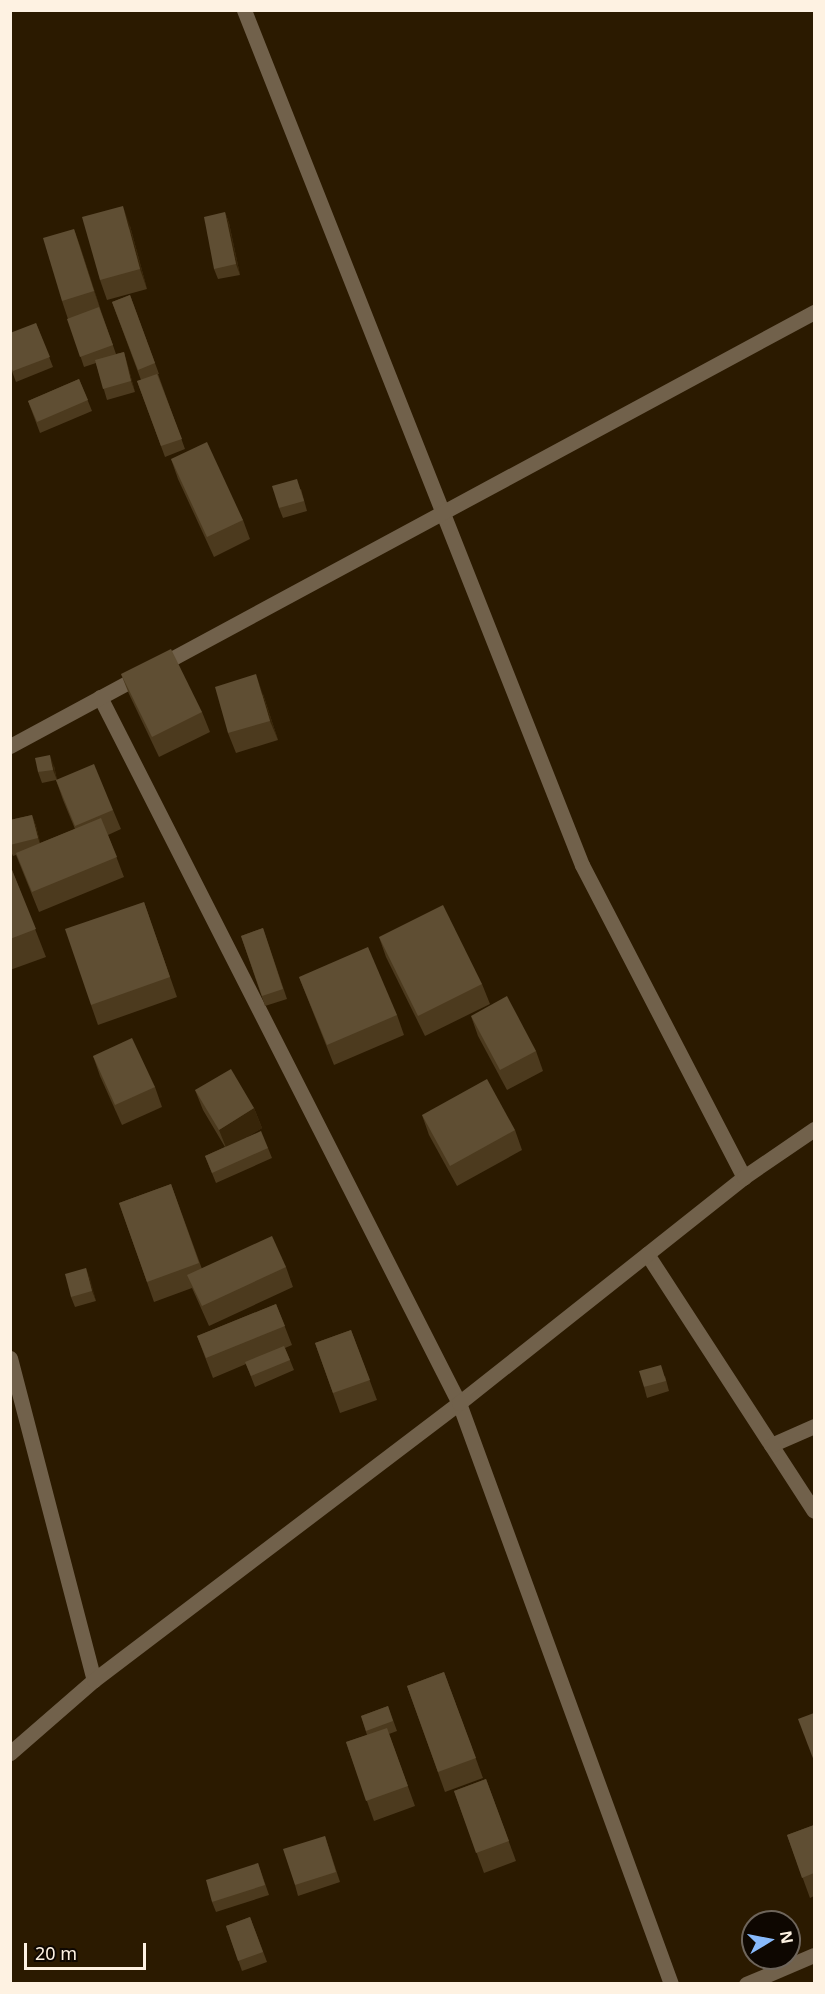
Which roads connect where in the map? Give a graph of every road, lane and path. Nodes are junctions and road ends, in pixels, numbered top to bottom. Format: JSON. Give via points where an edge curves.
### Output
{"nodes":[{"id":1,"x":244,"y":10,"type":"edge"},
{"id":2,"x":814,"y":312,"type":"edge"},
{"id":3,"x":443,"y":510,"type":"junction"},
{"id":4,"x":100,"y":697,"type":"junction"},
{"id":5,"x":10,"y":746,"type":"edge"},
{"id":6,"x":814,"y":1129,"type":"edge"},
{"id":7,"x":744,"y":1176,"type":"junction"},
{"id":8,"x":647,"y":1254,"type":"junction"},
{"id":9,"x":10,"y":1358,"type":"edge"},
{"id":10,"x":459,"y":1402,"type":"junction"},
{"id":11,"x":814,"y":1426,"type":"edge"},
{"id":12,"x":771,"y":1445,"type":"junction"},
{"id":13,"x":814,"y":1511,"type":"edge"},
{"id":14,"x":94,"y":1680,"type":"junction"},
{"id":15,"x":10,"y":1753,"type":"edge"},
{"id":16,"x":814,"y":1955,"type":"edge"},
{"id":17,"x":671,"y":1983,"type":"edge"},
{"id":18,"x":746,"y":1983,"type":"edge"}],
"edges":[{"from":1,"to":3,"type":"street"},
{"from":2,"to":3,"type":"street"},
{"from":3,"to":4,"type":"street"},
{"from":3,"to":7,"type":"street","via":[[582,865]]},
{"from":4,"to":5,"type":"street"},
{"from":4,"to":10,"type":"street"},
{"from":6,"to":7,"type":"street"},
{"from":7,"to":8,"type":"street"},
{"from":8,"to":10,"type":"street"},
{"from":8,"to":12,"type":"street"},
{"from":9,"to":14,"type":"street"},
{"from":10,"to":14,"type":"street"},
{"from":10,"to":17,"type":"street"},
{"from":11,"to":12,"type":"street"},
{"from":12,"to":13,"type":"street"},
{"from":14,"to":15,"type":"street"},
{"from":16,"to":18,"type":"street"}]}
